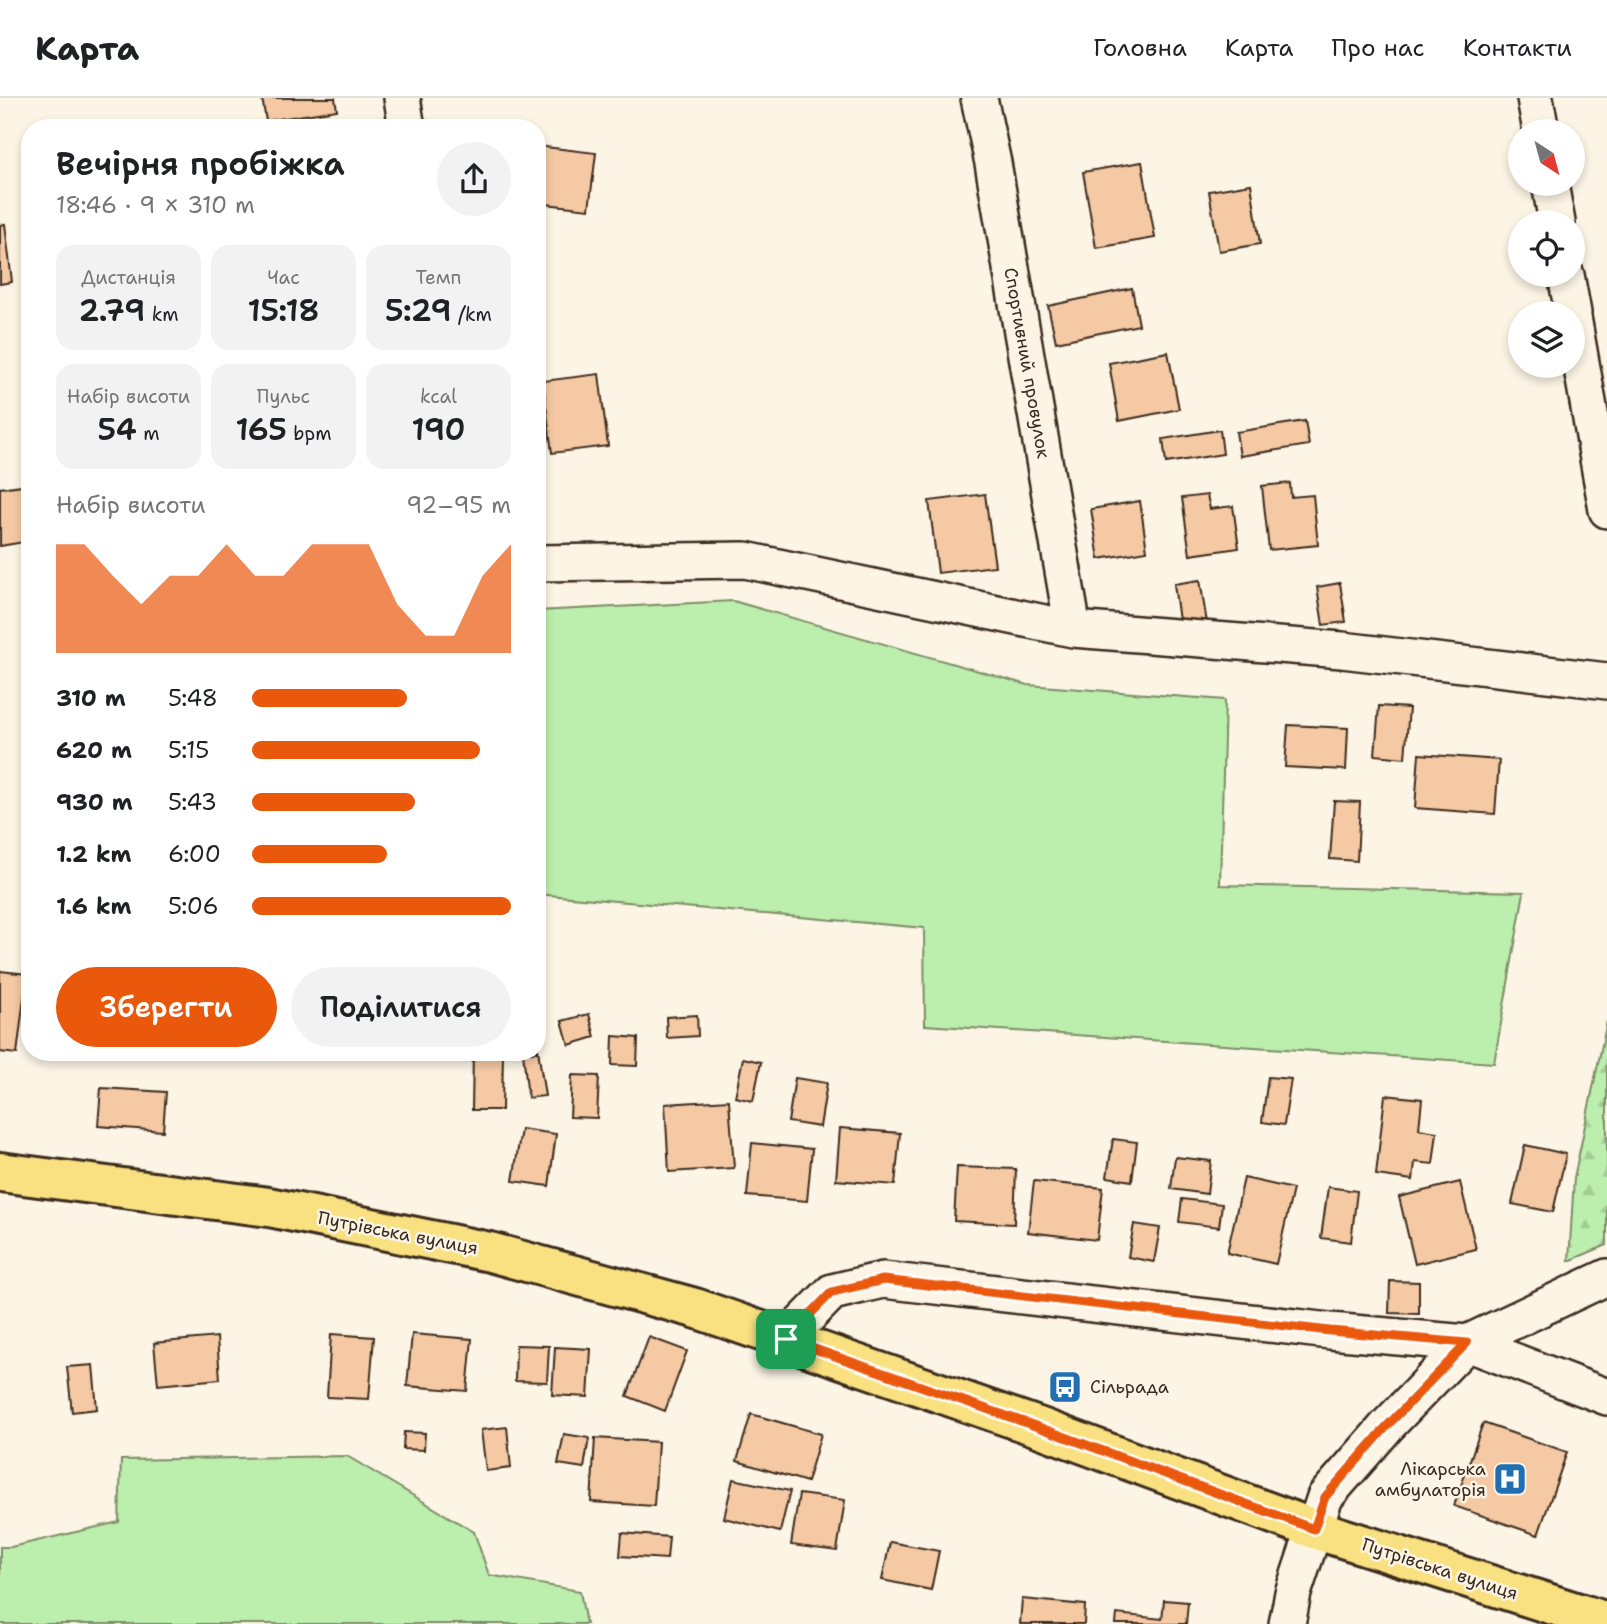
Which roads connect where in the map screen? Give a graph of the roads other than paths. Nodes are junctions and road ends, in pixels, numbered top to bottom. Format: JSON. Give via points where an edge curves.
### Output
{"nodes":[{"id":1,"x":402,"y":98,"type":"edge"},
{"id":2,"x":979,"y":98,"type":"edge"},
{"id":3,"x":1535,"y":98,"type":"edge"},
{"id":4,"x":406,"y":119,"type":"edge"},
{"id":5,"x":1539,"y":119,"type":"edge"},
{"id":6,"x":1584,"y":378,"type":"edge"},
{"id":7,"x":1607,"y":510,"type":"edge"},
{"id":8,"x":546,"y":563,"type":"edge"},
{"id":9,"x":1073,"y":629,"type":"junction"},
{"id":10,"x":1607,"y":681,"type":"edge"},
{"id":11,"x":0,"y":1172,"type":"edge"},
{"id":12,"x":1607,"y":1278,"type":"edge"},
{"id":13,"x":786,"y":1339,"type":"junction"},
{"id":14,"x":1467,"y":1343,"type":"junction"},
{"id":15,"x":1607,"y":1397,"type":"edge"},
{"id":16,"x":1314,"y":1529,"type":"junction"},
{"id":17,"x":1607,"y":1622,"type":"edge"},
{"id":18,"x":1287,"y":1624,"type":"edge"}],
"edges":[{"from":1,"to":4,"type":"street"},
{"from":2,"to":9,"type":"street","name":"Спортивний провулок"},
{"from":3,"to":5,"type":"street"},
{"from":6,"to":7,"type":"street"},
{"from":8,"to":9,"type":"street","via":[[745,560]]},
{"from":9,"to":10,"type":"street","via":[[1342,650]]},
{"from":11,"to":13,"type":"main road","name":"Путрівська вулиця","via":[[269,1207],[490,1252],[695,1308]]},
{"from":12,"to":14,"type":"street"},
{"from":13,"to":14,"type":"street","via":[[832,1292],[883,1280]]},
{"from":13,"to":16,"type":"main road","name":"Путрівська вулиця"},
{"from":14,"to":15,"type":"street"},
{"from":14,"to":16,"type":"street","via":[[1325,1497]]},
{"from":16,"to":17,"type":"main road","name":"Путрівська вулиця"},
{"from":16,"to":18,"type":"street"}]}
